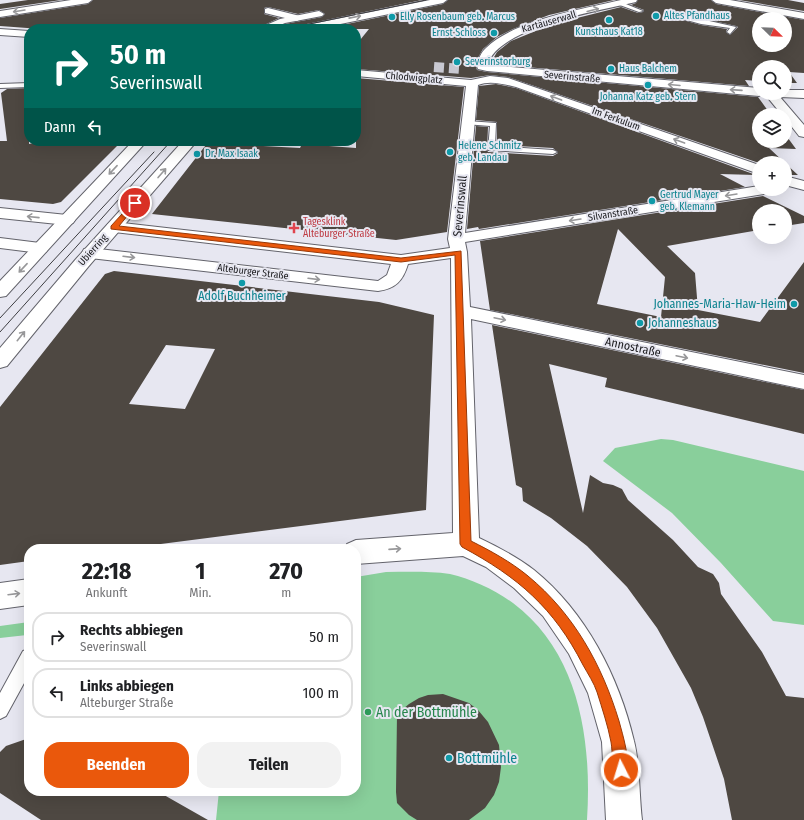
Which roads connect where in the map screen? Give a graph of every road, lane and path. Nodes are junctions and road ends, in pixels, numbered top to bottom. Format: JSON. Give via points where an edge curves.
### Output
{"nodes":[{"id":1,"x":88,"y":0,"type":"edge"},
{"id":2,"x":277,"y":0,"type":"edge"},
{"id":3,"x":443,"y":0,"type":"edge"},
{"id":4,"x":633,"y":0,"type":"edge"},
{"id":5,"x":716,"y":0,"type":"edge"},
{"id":6,"x":619,"y":3,"type":"junction"},
{"id":7,"x":268,"y":11,"type":"junction"},
{"id":8,"x":641,"y":11,"type":"dead end"},
{"id":9,"x":327,"y":12,"type":"dead end"},
{"id":10,"x":686,"y":12,"type":"dead end"},
{"id":11,"x":0,"y":14,"type":"edge"},
{"id":12,"x":674,"y":15,"type":"dead end"},
{"id":13,"x":804,"y":16,"type":"edge"},
{"id":14,"x":682,"y":17,"type":"junction"},
{"id":15,"x":297,"y":18,"type":"junction"},
{"id":16,"x":266,"y":24,"type":"edge"},
{"id":17,"x":276,"y":24,"type":"edge"},
{"id":18,"x":326,"y":24,"type":"edge"},
{"id":19,"x":0,"y":32,"type":"edge"},
{"id":20,"x":730,"y":32,"type":"dead end"},
{"id":21,"x":24,"y":34,"type":"edge"},
{"id":22,"x":482,"y":67,"type":"joint"},
{"id":23,"x":361,"y":73,"type":"edge"},
{"id":24,"x":24,"y":78,"type":"edge"},
{"id":25,"x":472,"y":83,"type":"junction"},
{"id":26,"x":8,"y":85,"type":"dead end"},
{"id":27,"x":24,"y":85,"type":"edge"},
{"id":28,"x":0,"y":86,"type":"edge"},
{"id":29,"x":752,"y":91,"type":"edge"},
{"id":30,"x":792,"y":94,"type":"edge"},
{"id":31,"x":804,"y":94,"type":"edge"},
{"id":32,"x":776,"y":100,"type":"edge"},
{"id":33,"x":466,"y":123,"type":"junction"},
{"id":34,"x":804,"y":132,"type":"edge"},
{"id":35,"x":135,"y":146,"type":"edge"},
{"id":36,"x":186,"y":146,"type":"edge"},
{"id":37,"x":552,"y":152,"type":"dead end"},
{"id":38,"x":752,"y":168,"type":"edge"},
{"id":39,"x":752,"y":192,"type":"edge"},
{"id":40,"x":0,"y":213,"type":"edge"},
{"id":41,"x":67,"y":220,"type":"junction"},
{"id":42,"x":114,"y":227,"type":"junction"},
{"id":43,"x":0,"y":243,"type":"edge"},
{"id":44,"x":457,"y":246,"type":"junction"},
{"id":45,"x":40,"y":248,"type":"junction"},
{"id":46,"x":90,"y":253,"type":"junction"},
{"id":47,"x":401,"y":260,"type":"junction"},
{"id":48,"x":0,"y":292,"type":"edge"},
{"id":49,"x":461,"y":311,"type":"junction"},
{"id":50,"x":0,"y":361,"type":"edge"},
{"id":51,"x":804,"y":382,"type":"edge"},
{"id":52,"x":466,"y":544,"type":"junction"},
{"id":53,"x":361,"y":552,"type":"edge"},
{"id":54,"x":24,"y":593,"type":"edge"},
{"id":55,"x":0,"y":596,"type":"edge"},
{"id":56,"x":24,"y":666,"type":"edge"},
{"id":57,"x":0,"y":710,"type":"edge"},
{"id":58,"x":624,"y":820,"type":"edge"}],
"edges":[{"from":1,"to":11,"type":"street","one_way":true},
{"from":2,"to":7,"type":"street"},
{"from":18,"to":3,"type":"street","one_way":true},
{"from":4,"to":6,"type":"street","name":"Kartäuserwall"},
{"from":5,"to":13,"type":"street"},
{"from":6,"to":8,"type":"lane"},
{"from":22,"to":6,"type":"street","name":"Kartäuserwall","one_way":true,"via":[[483,57],[491,47],[516,32]]},
{"from":7,"to":15,"type":"street"},
{"from":7,"to":16,"type":"street"},
{"from":9,"to":15,"type":"street"},
{"from":10,"to":14,"type":"lane"},
{"from":12,"to":14,"type":"lane"},
{"from":14,"to":20,"type":"lane","via":[[733,27]]},
{"from":15,"to":17,"type":"street"},
{"from":19,"to":21,"type":"street"},
{"from":29,"to":22,"type":"street","name":"Severinstraße","one_way":true},
{"from":23,"to":25,"type":"street","name":"Chlodwigplatz"},
{"from":24,"to":26,"type":"lane"},
{"from":25,"to":33,"type":"street","name":"Severinswall"},
{"from":38,"to":25,"type":"street","name":"Im Ferkulum","one_way":true,"via":[[520,85],[492,78]]},
{"from":27,"to":28,"type":"lane"},
{"from":30,"to":31,"type":"street"},
{"from":32,"to":34,"type":"street"},
{"from":33,"to":37,"type":"lane","via":[[494,124],[491,148]]},
{"from":33,"to":44,"type":"street","name":"Severinswall"},
{"from":35,"to":41,"type":"street","one_way":true},
{"from":42,"to":36,"type":"street","name":"Ubierring","one_way":true},
{"from":39,"to":44,"type":"street","name":"Silvanstraße","one_way":true},
{"from":41,"to":40,"type":"street","one_way":true},
{"from":41,"to":45,"type":"street"},
{"from":42,"to":46,"type":"street","name":"Ubierring"},
{"from":42,"to":47,"type":"street"},
{"from":43,"to":45,"type":"street"},
{"from":44,"to":47,"type":"street"},
{"from":44,"to":49,"type":"street","name":"Severinswall"},
{"from":45,"to":48,"type":"street","one_way":true},
{"from":46,"to":47,"type":"street","name":"Alteburger Straße","one_way":true,"via":[[378,286],[392,281]]},
{"from":50,"to":46,"type":"street","name":"Ubierring","one_way":true},
{"from":49,"to":51,"type":"street","name":"Annostraße","one_way":true},
{"from":49,"to":52,"type":"street","name":"Severinswall"},
{"from":53,"to":52,"type":"street","one_way":true},
{"from":52,"to":58,"type":"street","via":[[495,559],[524,579],[553,607],[579,644],[602,689],[618,742]]},
{"from":55,"to":54,"type":"street","one_way":true},
{"from":56,"to":57,"type":"lane"}]}
